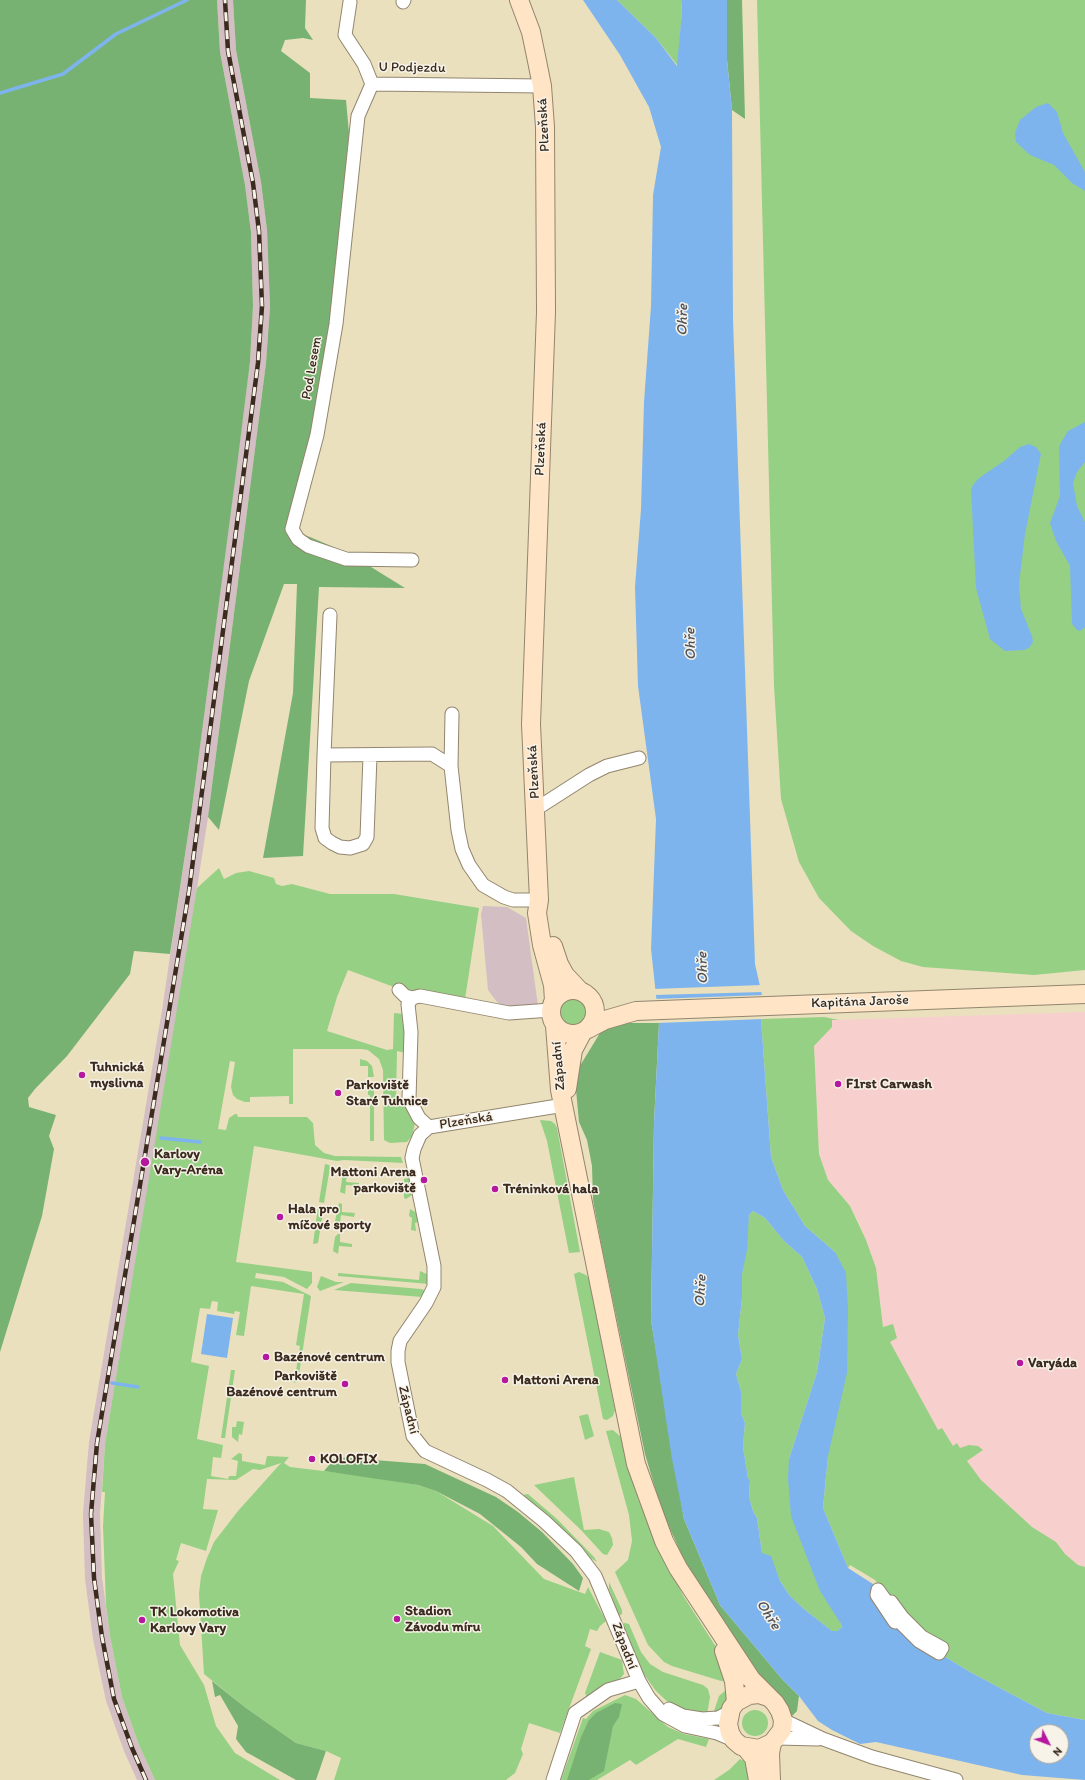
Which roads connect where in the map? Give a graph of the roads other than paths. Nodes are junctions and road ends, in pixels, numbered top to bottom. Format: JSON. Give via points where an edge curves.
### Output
{"nodes":[{"id":1,"x":520,"y":0,"type":"edge"},
{"id":2,"x":350,"y":2,"type":"dead end"},
{"id":3,"x":372,"y":84,"type":"junction"},
{"id":4,"x":542,"y":86,"type":"junction"},
{"id":5,"x":412,"y":560,"type":"dead end"},
{"id":6,"x":330,"y":615,"type":"dead end"},
{"id":7,"x":452,"y":714,"type":"dead end"},
{"id":8,"x":324,"y":755,"type":"junction"},
{"id":9,"x":370,"y":756,"type":"junction"},
{"id":10,"x":639,"y":758,"type":"dead end"},
{"id":11,"x":451,"y":766,"type":"junction"},
{"id":12,"x":536,"y":809,"type":"junction"},
{"id":13,"x":539,"y":900,"type":"junction"},
{"id":14,"x":399,"y":990,"type":"dead end"},
{"id":15,"x":585,"y":994,"type":"junction"},
{"id":16,"x":1085,"y":994,"type":"edge"},
{"id":17,"x":412,"y":998,"type":"junction"},
{"id":18,"x":636,"y":1011,"type":"junction"},
{"id":19,"x":554,"y":1012,"type":"junction"},
{"id":20,"x":585,"y":1031,"type":"junction"},
{"id":21,"x":564,"y":1105,"type":"junction"},
{"id":22,"x":429,"y":1127,"type":"junction"},
{"id":23,"x":703,"y":1609,"type":"junction"},
{"id":24,"x":919,"y":1641,"type":"joint"},
{"id":25,"x":639,"y":1682,"type":"junction"},
{"id":26,"x":768,"y":1697,"type":"junction"},
{"id":27,"x":733,"y":1707,"type":"junction"},
{"id":28,"x":783,"y":1720,"type":"junction"},
{"id":29,"x":823,"y":1739,"type":"junction"},
{"id":30,"x":775,"y":1741,"type":"junction"},
{"id":31,"x":740,"y":1744,"type":"junction"},
{"id":32,"x":553,"y":1780,"type":"edge"},
{"id":33,"x":758,"y":1780,"type":"edge"},
{"id":34,"x":771,"y":1780,"type":"edge"},
{"id":35,"x":956,"y":1780,"type":"edge"}],
"edges":[{"from":1,"to":4,"type":"street","name":"Plzeňská","via":[[531,32]]},
{"from":2,"to":3,"type":"street","name":"U Podjezdu","via":[[344,35],[364,64]]},
{"from":3,"to":4,"type":"street","name":"U Podjezdu"},
{"from":3,"to":5,"type":"street","name":"Pod Lesem","via":[[358,116],[336,324],[317,435],[292,529],[308,546],[346,559]]},
{"from":4,"to":12,"type":"street","name":"Plzeňská","via":[[545,128],[546,312],[531,724]]},
{"from":6,"to":8,"type":"street"},
{"from":7,"to":11,"type":"street"},
{"from":8,"to":9,"type":"street"},
{"from":8,"to":9,"type":"street","via":[[322,828],[325,838],[340,847],[350,848],[363,844],[367,837]]},
{"from":9,"to":11,"type":"street","via":[[432,754]]},
{"from":10,"to":12,"type":"street","via":[[607,766]]},
{"from":11,"to":13,"type":"street","via":[[458,830],[469,865],[483,885],[504,897],[513,900]]},
{"from":12,"to":13,"type":"street","name":"Plzeňská"},
{"from":13,"to":15,"type":"street","name":"Plzeňská","via":[[559,964],[570,982]]},
{"from":13,"to":19,"type":"street","name":"Plzeňská","via":[[537,913],[542,945],[553,985]]},
{"from":14,"to":17,"type":"street"},
{"from":15,"to":18,"type":"street","name":"Kapitána Jaroše","via":[[601,1004]]},
{"from":15,"to":19,"type":"street","via":[[566,991]]},
{"from":15,"to":20,"type":"street","via":[[595,1008],[596,1014],[594,1021]]},
{"from":16,"to":18,"type":"street","name":"Kapitána Jaroše"},
{"from":17,"to":19,"type":"street","via":[[420,996],[509,1013]]},
{"from":17,"to":22,"type":"street","name":"Plzeňská","via":[[408,1004],[412,1032],[409,1099],[419,1118]]},
{"from":18,"to":20,"type":"street","name":"Kapitána Jaroše","via":[[605,1020]]},
{"from":19,"to":20,"type":"street","via":[[569,1034]]},
{"from":19,"to":21,"type":"street","name":"Západní","via":[[560,1090]]},
{"from":20,"to":21,"type":"street","name":"Západní","via":[[573,1050]]},
{"from":21,"to":22,"type":"street","name":"Plzeňská"},
{"from":21,"to":23,"type":"street","name":"Západní","via":[[636,1464],[664,1541]]},
{"from":22,"to":25,"type":"street","name":"Západní","via":[[420,1136],[412,1158],[435,1280],[432,1292],[400,1341],[398,1351],[403,1391],[414,1436],[425,1452],[507,1491],[576,1551],[595,1576]]},
{"from":23,"to":26,"type":"street","name":"Západní","via":[[751,1679]]},
{"from":23,"to":27,"type":"street","name":"Západní","via":[[731,1670],[736,1690]]},
{"from":24,"to":24,"type":"street","via":[[939,1653],[942,1648],[922,1637],[902,1618],[891,1602],[888,1604],[878,1590],[877,1595],[895,1622],[898,1620]]},
{"from":25,"to":27,"type":"street","name":"Západní","via":[[660,1703],[683,1716],[711,1719],[723,1716]]},
{"from":25,"to":31,"type":"street","name":"Západní","via":[[649,1698],[670,1719],[685,1726],[716,1733]]},
{"from":25,"to":32,"type":"street","name":"Západní","via":[[608,1690],[575,1713]]},
{"from":26,"to":27,"type":"street","name":"Západní","via":[[759,1694],[749,1695]]},
{"from":26,"to":28,"type":"street","name":"Západní","via":[[775,1703]]},
{"from":27,"to":31,"type":"street","name":"Západní","via":[[728,1724]]},
{"from":28,"to":29,"type":"street","name":"Západní"},
{"from":28,"to":30,"type":"street","via":[[782,1730]]},
{"from":29,"to":30,"type":"street","name":"Západní"},
{"from":29,"to":35,"type":"street","name":"Západní","via":[[872,1757]]},
{"from":30,"to":31,"type":"street","name":"Západní","via":[[759,1749]]},
{"from":30,"to":34,"type":"street","via":[[770,1753]]},
{"from":31,"to":33,"type":"street","name":"Západní","via":[[754,1758]]}]}
